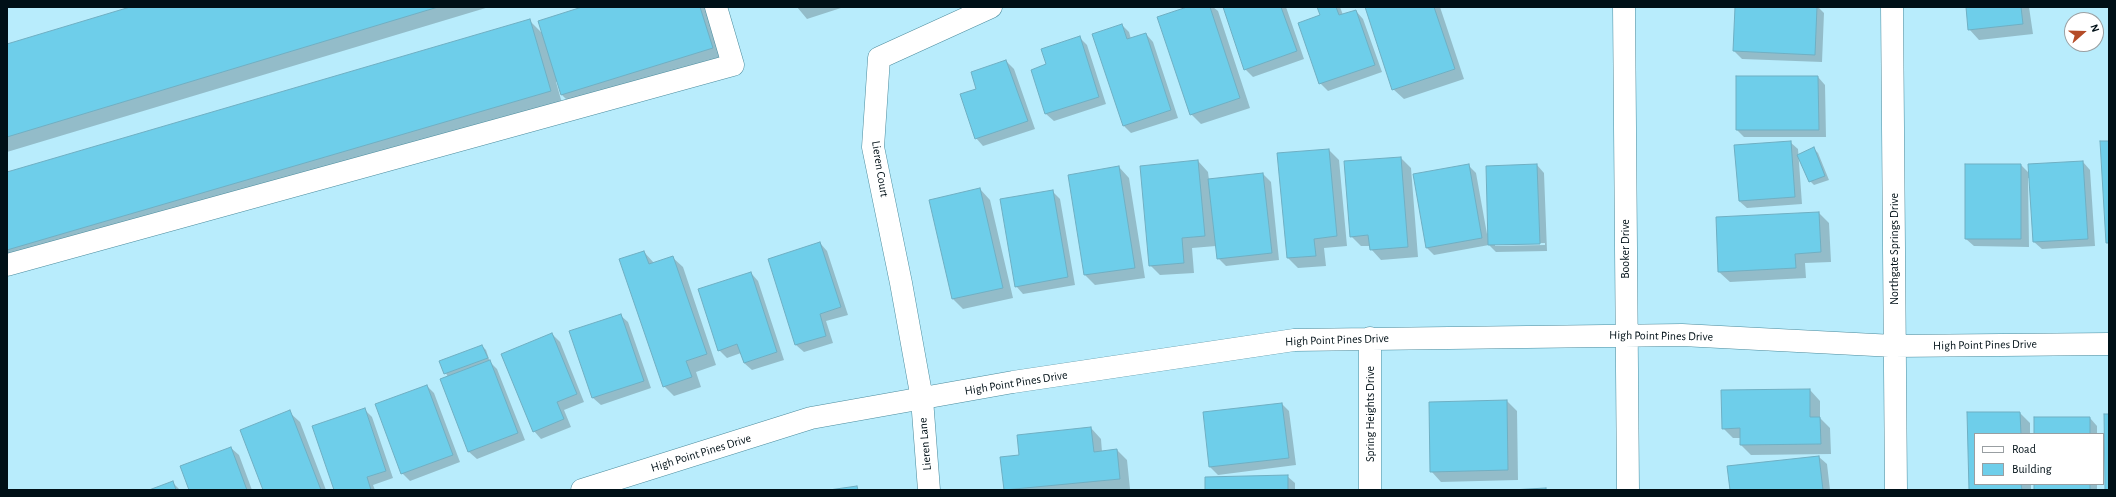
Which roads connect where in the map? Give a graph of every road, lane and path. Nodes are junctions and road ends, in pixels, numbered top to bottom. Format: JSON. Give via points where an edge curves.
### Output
{"nodes":[{"id":1,"x":716,"y":7,"type":"edge"},
{"id":2,"x":991,"y":7,"type":"edge"},
{"id":3,"x":1624,"y":7,"type":"edge"},
{"id":4,"x":1892,"y":7,"type":"edge"},
{"id":5,"x":7,"y":265,"type":"edge"},
{"id":6,"x":1626,"y":335,"type":"junction"},
{"id":7,"x":1370,"y":338,"type":"junction"},
{"id":8,"x":2109,"y":344,"type":"edge"},
{"id":9,"x":1894,"y":346,"type":"junction"},
{"id":10,"x":922,"y":399,"type":"junction"},
{"id":11,"x":582,"y":490,"type":"edge"},
{"id":12,"x":929,"y":490,"type":"edge"},
{"id":13,"x":1370,"y":490,"type":"edge"},
{"id":14,"x":1628,"y":490,"type":"edge"},
{"id":15,"x":1896,"y":490,"type":"edge"}],
"edges":[{"from":1,"to":5,"type":"street","via":[[733,66]]},
{"from":2,"to":10,"type":"street","name":"Lieren Court","via":[[879,58],[873,146],[902,282]]},
{"from":3,"to":6,"type":"street","name":"Booker Drive"},
{"from":4,"to":9,"type":"street","name":"Northgate Springs Drive"},
{"from":6,"to":7,"type":"street","name":"High Point Pines Drive"},
{"from":6,"to":9,"type":"street","name":"High Point Pines Drive","via":[[1682,335]]},
{"from":6,"to":14,"type":"street","name":"Booker Drive"},
{"from":7,"to":10,"type":"street","name":"High Point Pines Drive","via":[[1294,340],[1013,382]]},
{"from":7,"to":13,"type":"street","name":"Spring Heights Drive"},
{"from":8,"to":9,"type":"street","name":"High Point Pines Drive"},
{"from":9,"to":15,"type":"street","name":"Northgate Springs Drive"},
{"from":10,"to":11,"type":"street","name":"High Point Pines Drive","via":[[811,418]]},
{"from":10,"to":12,"type":"street","name":"Lieren Lane"}]}
